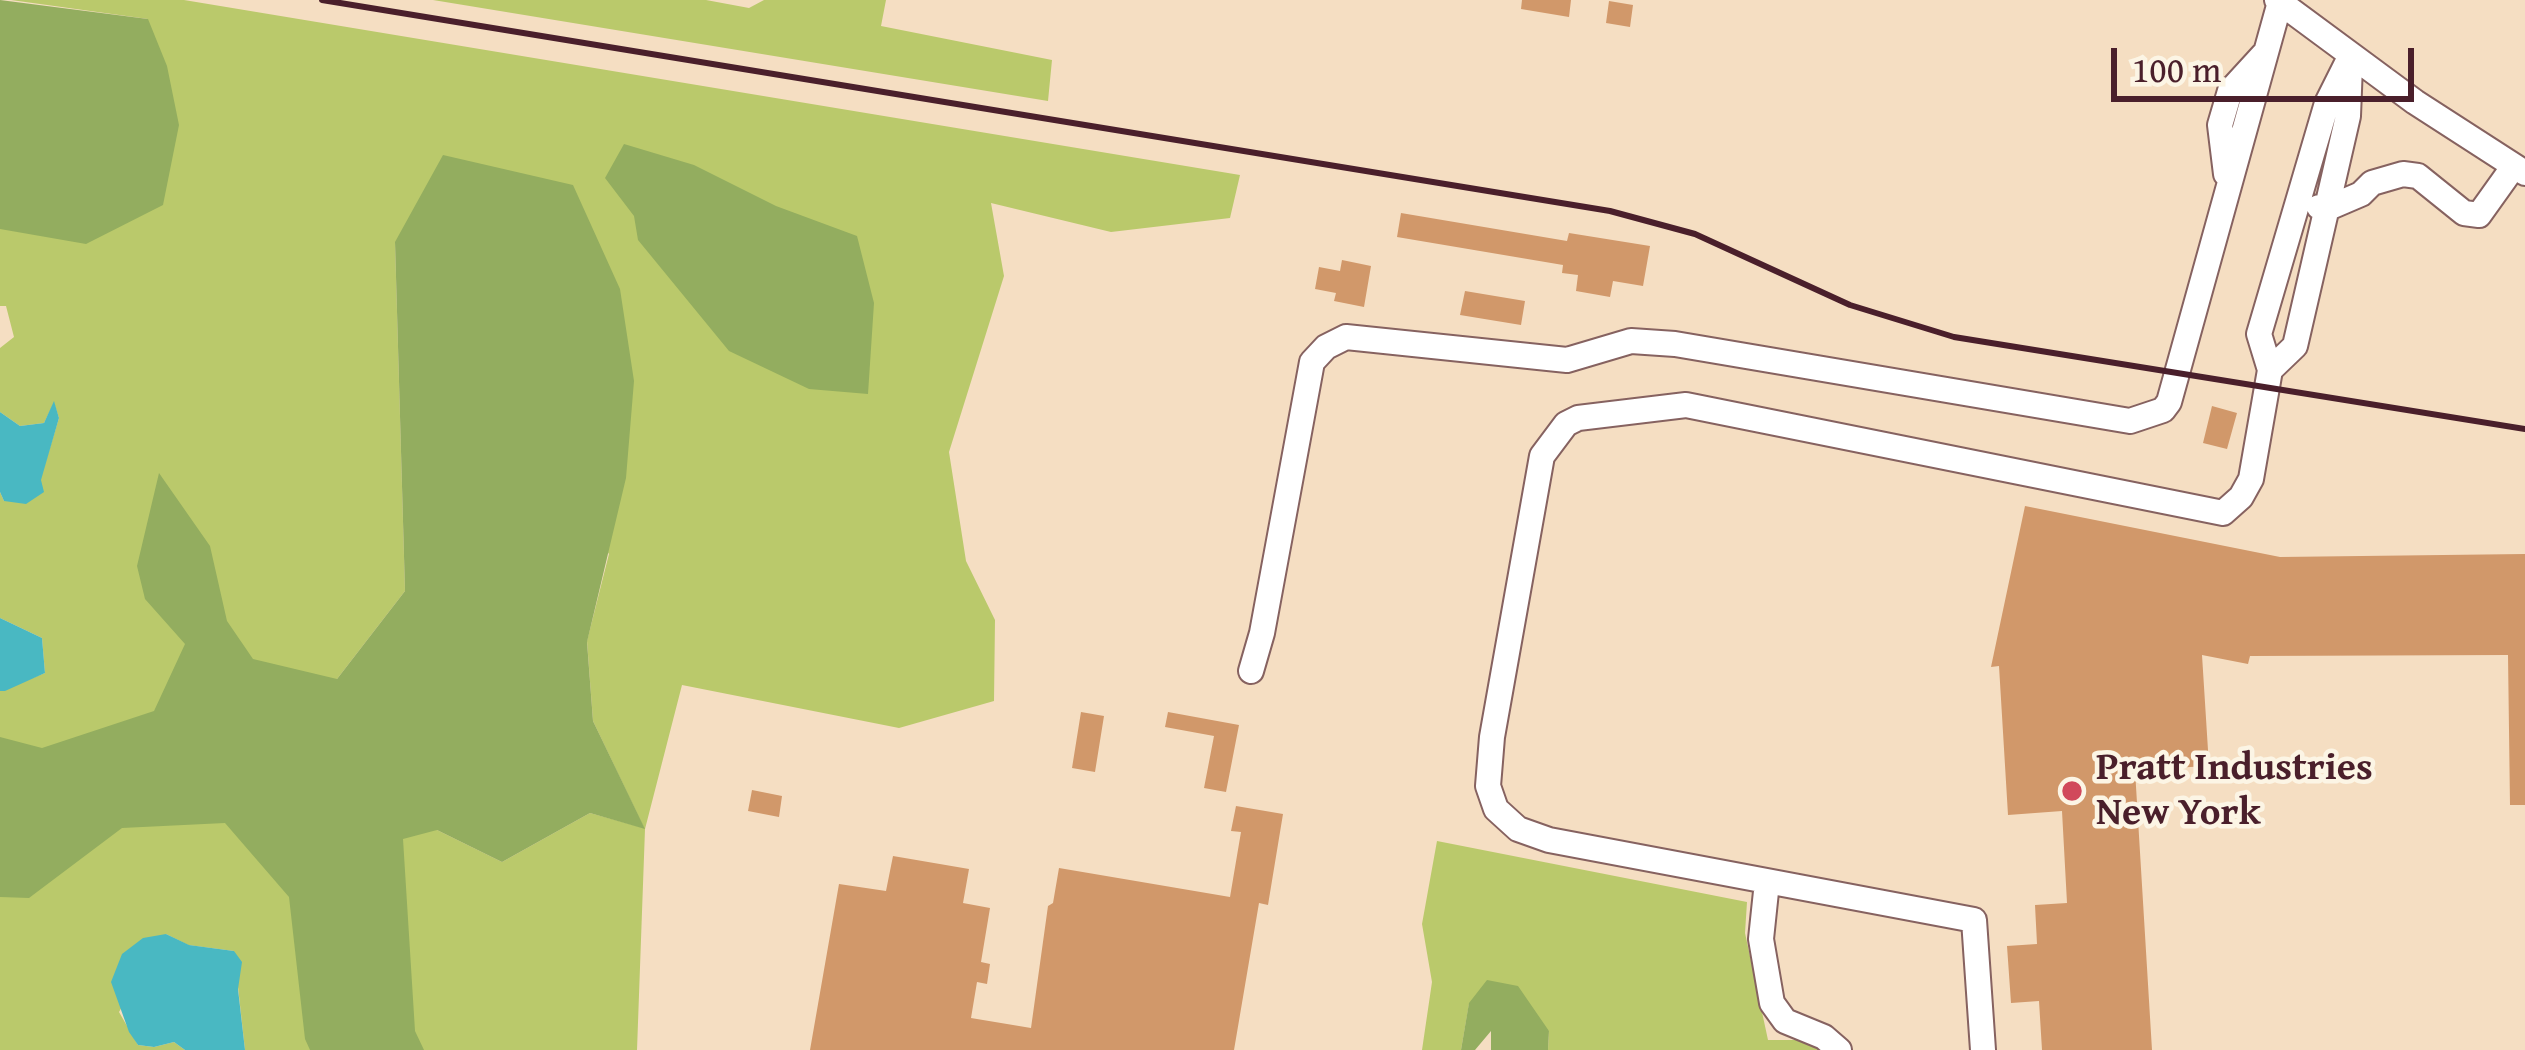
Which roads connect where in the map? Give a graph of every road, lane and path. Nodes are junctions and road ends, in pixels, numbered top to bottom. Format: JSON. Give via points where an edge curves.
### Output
{"nodes":[{"id":1,"x":2278,"y":1,"type":"edge"},
{"id":2,"x":2350,"y":57,"type":"junction"},
{"id":3,"x":2519,"y":170,"type":"edge"},
{"id":4,"x":2298,"y":202,"type":"junction"},
{"id":5,"x":2326,"y":209,"type":"junction"},
{"id":6,"x":2270,"y":370,"type":"junction"},
{"id":7,"x":1251,"y":671,"type":"dead end"},
{"id":8,"x":1767,"y":882,"type":"junction"},
{"id":9,"x":1839,"y":1050,"type":"edge"},
{"id":10,"x":1983,"y":1050,"type":"edge"}],
"edges":[{"from":1,"to":2,"type":"street"},
{"from":1,"to":7,"type":"street","via":[[2266,51],[2230,91],[2220,125],[2228,188],[2163,410],[2130,422],[1631,340],[1567,360],[1346,337],[1312,362]]},
{"from":2,"to":3,"type":"street"},
{"from":2,"to":4,"type":"street","via":[[2326,103]]},
{"from":2,"to":5,"type":"street","via":[[2348,116]]},
{"from":3,"to":5,"type":"street","via":[[2479,214],[2464,213],[2433,190],[2361,194]]},
{"from":4,"to":5,"type":"street"},
{"from":4,"to":6,"type":"street","via":[[2259,334]]},
{"from":5,"to":6,"type":"street","via":[[2294,346]]},
{"from":6,"to":8,"type":"street","via":[[2251,479],[2223,513],[1686,405],[1566,424],[1536,476],[1492,737],[1491,798],[1505,820],[1549,840]]},
{"from":8,"to":9,"type":"street","via":[[1761,938],[1772,1003],[1785,1021]]},
{"from":8,"to":10,"type":"street","via":[[1974,920]]}]}
